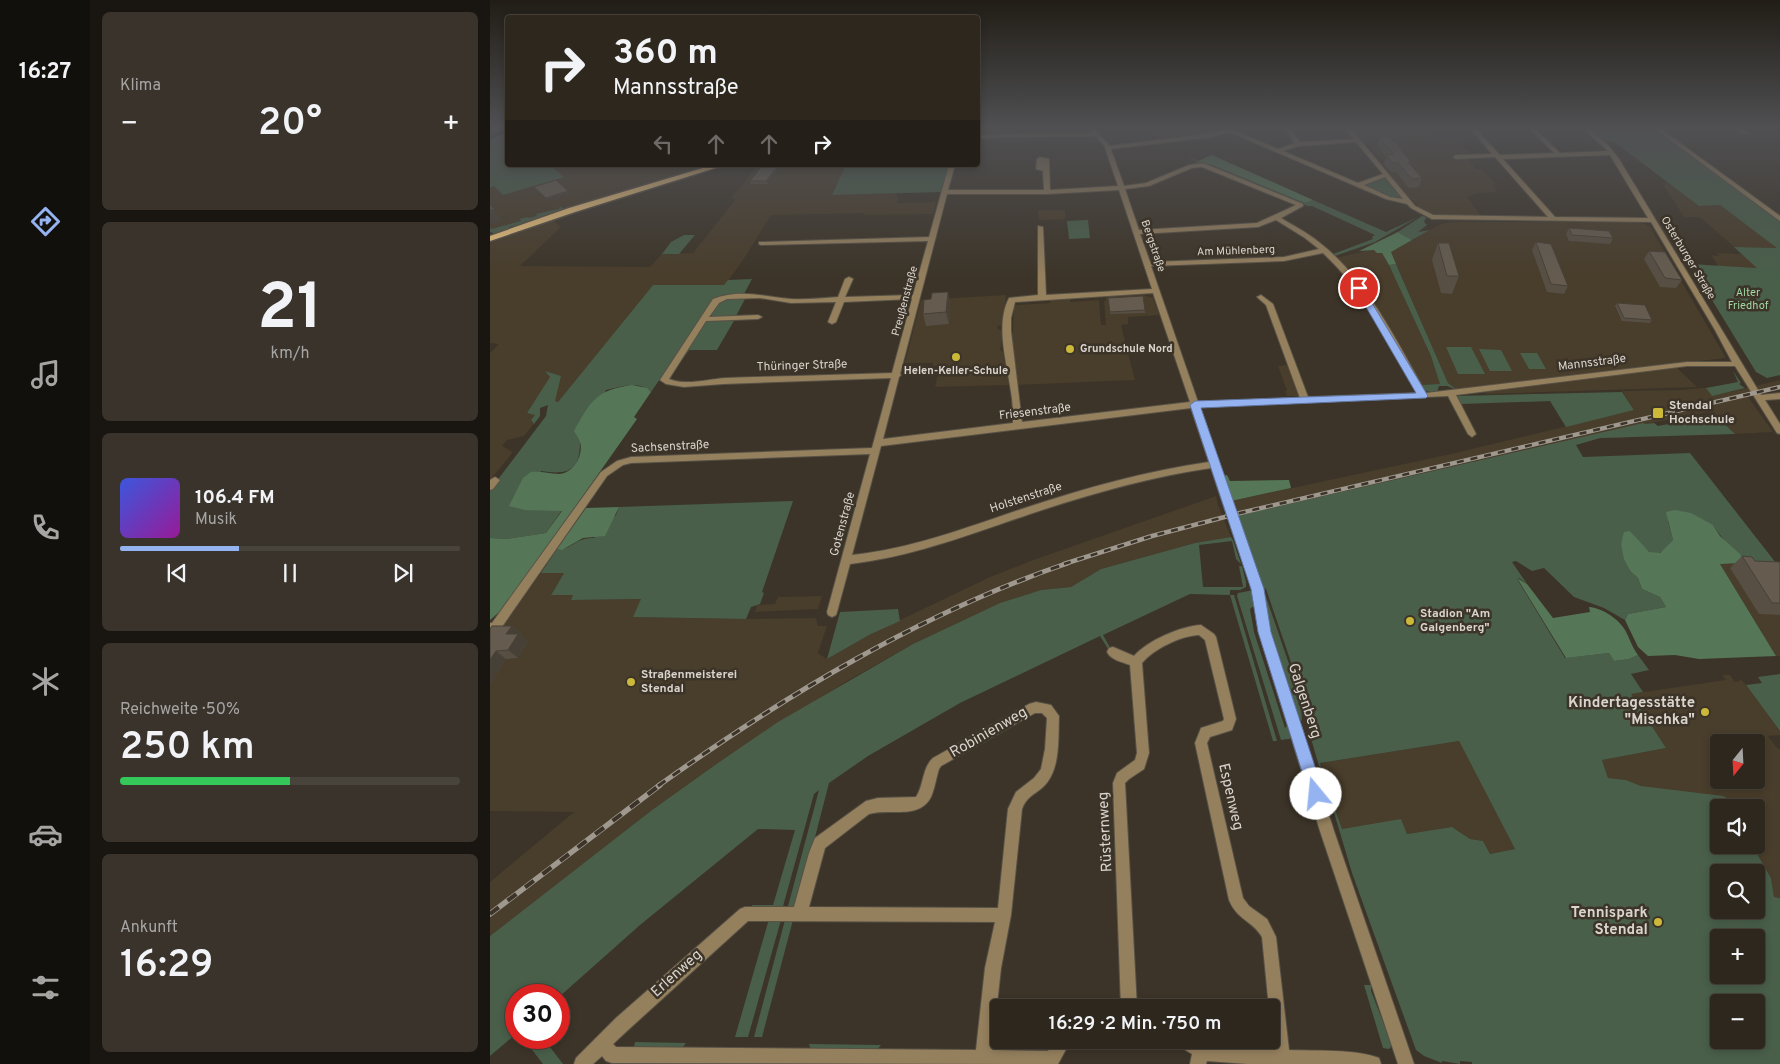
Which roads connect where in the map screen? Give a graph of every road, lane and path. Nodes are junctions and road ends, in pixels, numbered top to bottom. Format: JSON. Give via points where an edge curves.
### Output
{"nodes":[{"id":1,"x":676,"y":179,"type":"edge"},
{"id":2,"x":948,"y":179,"type":"edge"},
{"id":3,"x":1046,"y":179,"type":"edge"},
{"id":4,"x":1118,"y":179,"type":"edge"},
{"id":5,"x":1162,"y":179,"type":"edge"},
{"id":6,"x":1236,"y":179,"type":"edge"},
{"id":7,"x":1345,"y":179,"type":"edge"},
{"id":8,"x":1373,"y":179,"type":"edge"},
{"id":9,"x":1389,"y":179,"type":"edge"},
{"id":10,"x":1518,"y":179,"type":"edge"},
{"id":11,"x":1627,"y":179,"type":"edge"},
{"id":12,"x":1725,"y":179,"type":"edge"},
{"id":13,"x":1360,"y":185,"type":"junction"},
{"id":14,"x":1121,"y":188,"type":"junction"},
{"id":15,"x":945,"y":192,"type":"junction"},
{"id":16,"x":1047,"y":192,"type":"junction"},
{"id":17,"x":1408,"y":202,"type":"junction"},
{"id":18,"x":1276,"y":218,"type":"junction"},
{"id":19,"x":1553,"y":218,"type":"junction"},
{"id":20,"x":1780,"y":219,"type":"edge"},
{"id":21,"x":1652,"y":220,"type":"junction"},
{"id":22,"x":1040,"y":227,"type":"dead end"},
{"id":23,"x":1137,"y":232,"type":"junction"},
{"id":24,"x":490,"y":238,"type":"edge"},
{"id":25,"x":933,"y":239,"type":"junction"},
{"id":26,"x":761,"y":243,"type":"dead end"},
{"id":27,"x":1325,"y":250,"type":"junction"},
{"id":28,"x":1147,"y":264,"type":"junction"},
{"id":29,"x":848,"y":279,"type":"dead end"},
{"id":30,"x":1157,"y":291,"type":"junction"},
{"id":31,"x":1261,"y":296,"type":"dead end"},
{"id":32,"x":917,"y":297,"type":"junction"},
{"id":33,"x":1042,"y":297,"type":"junction"},
{"id":34,"x":841,"y":299,"type":"junction"},
{"id":35,"x":758,"y":317,"type":"dead end"},
{"id":36,"x":705,"y":319,"type":"junction"},
{"id":37,"x":832,"y":322,"type":"dead end"},
{"id":38,"x":1737,"y":364,"type":"junction"},
{"id":39,"x":897,"y":375,"type":"junction"},
{"id":40,"x":1451,"y":393,"type":"junction"},
{"id":41,"x":1423,"y":396,"type":"junction"},
{"id":42,"x":1780,"y":396,"type":"edge"},
{"id":43,"x":1759,"y":398,"type":"junction"},
{"id":44,"x":1305,"y":400,"type":"junction"},
{"id":45,"x":1195,"y":405,"type":"junction"},
{"id":46,"x":1018,"y":426,"type":"junction"},
{"id":47,"x":1780,"y":431,"type":"edge"},
{"id":48,"x":1472,"y":434,"type":"dead end"},
{"id":49,"x":876,"y":447,"type":"junction"},
{"id":50,"x":1215,"y":464,"type":"junction"},
{"id":51,"x":846,"y":560,"type":"junction"},
{"id":52,"x":832,"y":612,"type":"dead end"},
{"id":53,"x":490,"y":628,"type":"edge"},
{"id":54,"x":1113,"y":652,"type":"dead end"},
{"id":55,"x":1136,"y":662,"type":"junction"},
{"id":56,"x":800,"y":913,"type":"junction"},
{"id":57,"x":1004,"y":915,"type":"junction"},
{"id":58,"x":1129,"y":999,"type":"edge"},
{"id":59,"x":1057,"y":1049,"type":"edge"},
{"id":60,"x":608,"y":1054,"type":"edge"},
{"id":61,"x":1282,"y":1056,"type":"junction"},
{"id":62,"x":983,"y":1058,"type":"junction"},
{"id":63,"x":1200,"y":1058,"type":"edge"},
{"id":64,"x":746,"y":1060,"type":"edge"},
{"id":65,"x":1050,"y":1061,"type":"edge"},
{"id":66,"x":582,"y":1064,"type":"edge"},
{"id":67,"x":1373,"y":1064,"type":"edge"},
{"id":68,"x":1406,"y":1064,"type":"edge"}],
"edges":[{"from":1,"to":24,"type":"main road"},
{"from":2,"to":15,"type":"street","name":"Preußenstraße"},
{"from":3,"to":16,"type":"street"},
{"from":4,"to":14,"type":"street","name":"Bergstraße"},
{"from":5,"to":14,"type":"street","via":[[1147,185]]},
{"from":6,"to":18,"type":"street","via":[[1301,205]]},
{"from":7,"to":13,"type":"street"},
{"from":8,"to":13,"type":"street"},
{"from":9,"to":17,"type":"street"},
{"from":10,"to":19,"type":"street"},
{"from":11,"to":21,"type":"street","name":"Osterburger Straße"},
{"from":12,"to":20,"type":"street"},
{"from":13,"to":17,"type":"street","via":[[1388,198]]},
{"from":14,"to":16,"type":"street"},
{"from":14,"to":23,"type":"street","name":"Bergstraße"},
{"from":15,"to":16,"type":"street"},
{"from":15,"to":25,"type":"street","name":"Preußenstraße"},
{"from":17,"to":19,"type":"street","via":[[1435,218]]},
{"from":18,"to":23,"type":"street","via":[[1253,226]]},
{"from":18,"to":27,"type":"street"},
{"from":19,"to":21,"type":"street"},
{"from":21,"to":38,"type":"street","name":"Osterburger Straße"},
{"from":22,"to":33,"type":"street"},
{"from":23,"to":28,"type":"street","name":"Bergstraße"},
{"from":25,"to":26,"type":"street"},
{"from":25,"to":32,"type":"street","name":"Preußenstraße"},
{"from":27,"to":28,"type":"street","name":"Am Mühlenberg","via":[[1294,258]]},
{"from":27,"to":41,"type":"street","via":[[1363,294]]},
{"from":28,"to":30,"type":"street","name":"Bergstraße"},
{"from":29,"to":34,"type":"street"},
{"from":30,"to":33,"type":"street","name":"Bergstraße"},
{"from":30,"to":45,"type":"street","name":"Bergstraße"},
{"from":31,"to":44,"type":"street","via":[[1269,304]]},
{"from":32,"to":34,"type":"street"},
{"from":32,"to":39,"type":"street","name":"Preußenstraße"},
{"from":33,"to":46,"type":"street","name":"Bergstraße","via":[[1017,298],[1010,303],[1007,350]]},
{"from":34,"to":36,"type":"street","via":[[791,301],[760,296],[722,297],[716,300]]},
{"from":34,"to":37,"type":"street"},
{"from":35,"to":36,"type":"street"},
{"from":36,"to":39,"type":"street","name":"Thüringer Straße","via":[[664,380],[671,383],[708,383]]},
{"from":38,"to":40,"type":"street","name":"Mannsstraße","via":[[1687,364]]},
{"from":38,"to":43,"type":"street","name":"Osterburger Straße"},
{"from":39,"to":49,"type":"street","name":"Preußenstraße"},
{"from":40,"to":41,"type":"street","name":"Mannsstraße"},
{"from":40,"to":48,"type":"street"},
{"from":41,"to":44,"type":"street","name":"Mannsstraße"},
{"from":42,"to":43,"type":"street"},
{"from":43,"to":47,"type":"street","name":"Osterburger Straße"},
{"from":44,"to":45,"type":"street","name":"Mannsstraße"},
{"from":45,"to":46,"type":"street","name":"Friesenstraße"},
{"from":45,"to":50,"type":"street","name":"Galgenberg"},
{"from":46,"to":49,"type":"street","name":"Friesenstraße"},
{"from":49,"to":51,"type":"street","name":"Gotenstraße"},
{"from":49,"to":53,"type":"street","name":"Sachsenstraße","via":[[620,463],[604,474],[495,628]]},
{"from":50,"to":51,"type":"street","name":"Holstenstraße","via":[[1142,476],[929,544]]},
{"from":50,"to":68,"type":"street","name":"Galgenberg","via":[[1258,589],[1265,632],[1327,831]]},
{"from":51,"to":52,"type":"street","name":"Gotenstraße"},
{"from":54,"to":55,"type":"street"},
{"from":55,"to":58,"type":"street","name":"Rüsternweg","via":[[1142,762],[1124,774],[1119,783]]},
{"from":55,"to":61,"type":"street","name":"Espenweg","via":[[1144,653],[1194,629],[1205,631],[1210,637],[1230,719],[1228,726],[1205,732],[1201,744],[1236,900],[1240,908],[1260,920],[1269,936]]},
{"from":56,"to":57,"type":"street"},
{"from":56,"to":57,"type":"street","name":"Robinienweg","via":[[816,854],[824,839],[866,808],[920,802],[938,762],[1022,713],[1040,706],[1053,716],[1049,768],[1044,778],[1024,791],[1017,801]]},
{"from":56,"to":60,"type":"street","name":"Erlenweg","via":[[749,913],[740,918]]},
{"from":57,"to":62,"type":"street","name":"Robinienweg"},
{"from":59,"to":65,"type":"street"},
{"from":60,"to":64,"type":"street"},
{"from":60,"to":66,"type":"street","name":"Erlenweg"},
{"from":61,"to":63,"type":"street","via":[[1209,1054]]},
{"from":61,"to":67,"type":"street"},
{"from":62,"to":64,"type":"street"},
{"from":62,"to":65,"type":"street"}]}
